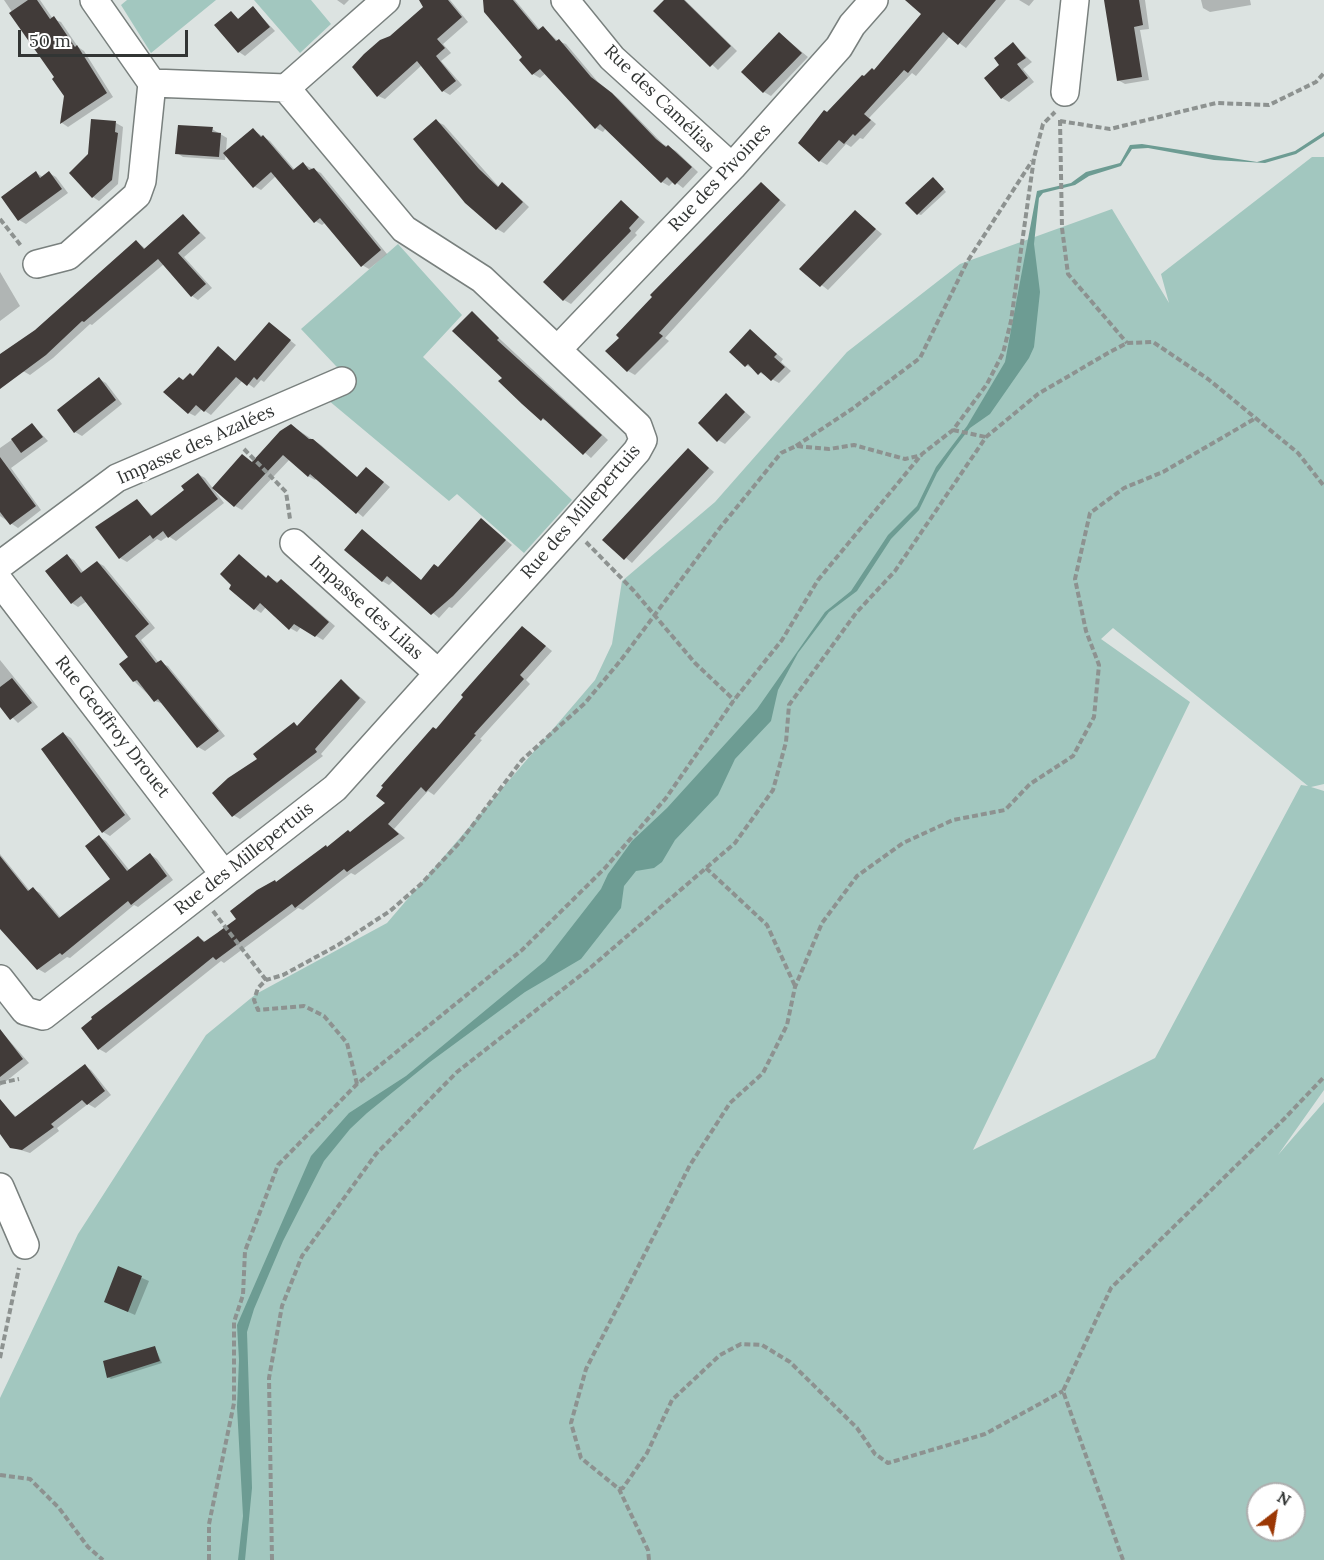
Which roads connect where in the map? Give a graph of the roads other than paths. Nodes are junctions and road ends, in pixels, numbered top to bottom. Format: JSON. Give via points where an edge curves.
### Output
{"nodes":[{"id":1,"x":94,"y":0,"type":"edge"},
{"id":2,"x":386,"y":0,"type":"edge"},
{"id":3,"x":566,"y":0,"type":"edge"},
{"id":4,"x":874,"y":0,"type":"edge"},
{"id":5,"x":1075,"y":0,"type":"edge"},
{"id":6,"x":152,"y":83,"type":"junction"},
{"id":7,"x":286,"y":88,"type":"junction"},
{"id":8,"x":1060,"y":101,"type":"road end"},
{"id":9,"x":732,"y":167,"type":"junction"},
{"id":10,"x":37,"y":264,"type":"road end"},
{"id":11,"x":558,"y":349,"type":"junction"},
{"id":12,"x":342,"y":381,"type":"dead end"},
{"id":13,"x":294,"y":543,"type":"road end"},
{"id":14,"x":0,"y":565,"type":"edge"},
{"id":15,"x":0,"y":582,"type":"edge"},
{"id":16,"x":438,"y":673,"type":"junction"},
{"id":17,"x":223,"y":873,"type":"junction"},
{"id":18,"x":0,"y":979,"type":"edge"},
{"id":19,"x":0,"y":1187,"type":"edge"},
{"id":20,"x":25,"y":1245,"type":"road end"}],
"edges":[{"from":1,"to":6,"type":"street"},
{"from":2,"to":7,"type":"street"},
{"from":3,"to":9,"type":"street","name":"Rue des Camélias","via":[[612,57]]},
{"from":4,"to":9,"type":"street","name":"Rue des Pivoines","via":[[839,47]]},
{"from":5,"to":8,"type":"street"},
{"from":6,"to":7,"type":"street"},
{"from":6,"to":10,"type":"street","via":[[137,195],[68,256]]},
{"from":7,"to":11,"type":"street","name":"Rue des Millepertuis","via":[[404,229],[482,279]]},
{"from":9,"to":11,"type":"street","name":"Rue des Pivoines"},
{"from":11,"to":16,"type":"street","name":"Rue des Millepertuis","via":[[638,426],[642,440],[637,451],[572,526]]},
{"from":12,"to":14,"type":"street","name":"Impasse des Azalées","via":[[117,478]]},
{"from":13,"to":16,"type":"street","name":"Impasse des Lilas"},
{"from":15,"to":17,"type":"street","name":"Rue Geoffroy Drouet"},
{"from":16,"to":17,"type":"street","name":"Rue des Millepertuis","via":[[335,788]]},
{"from":17,"to":18,"type":"street","name":"Rue des Millepertuis","via":[[43,1016],[25,1011]]},
{"from":19,"to":20,"type":"street"}]}
